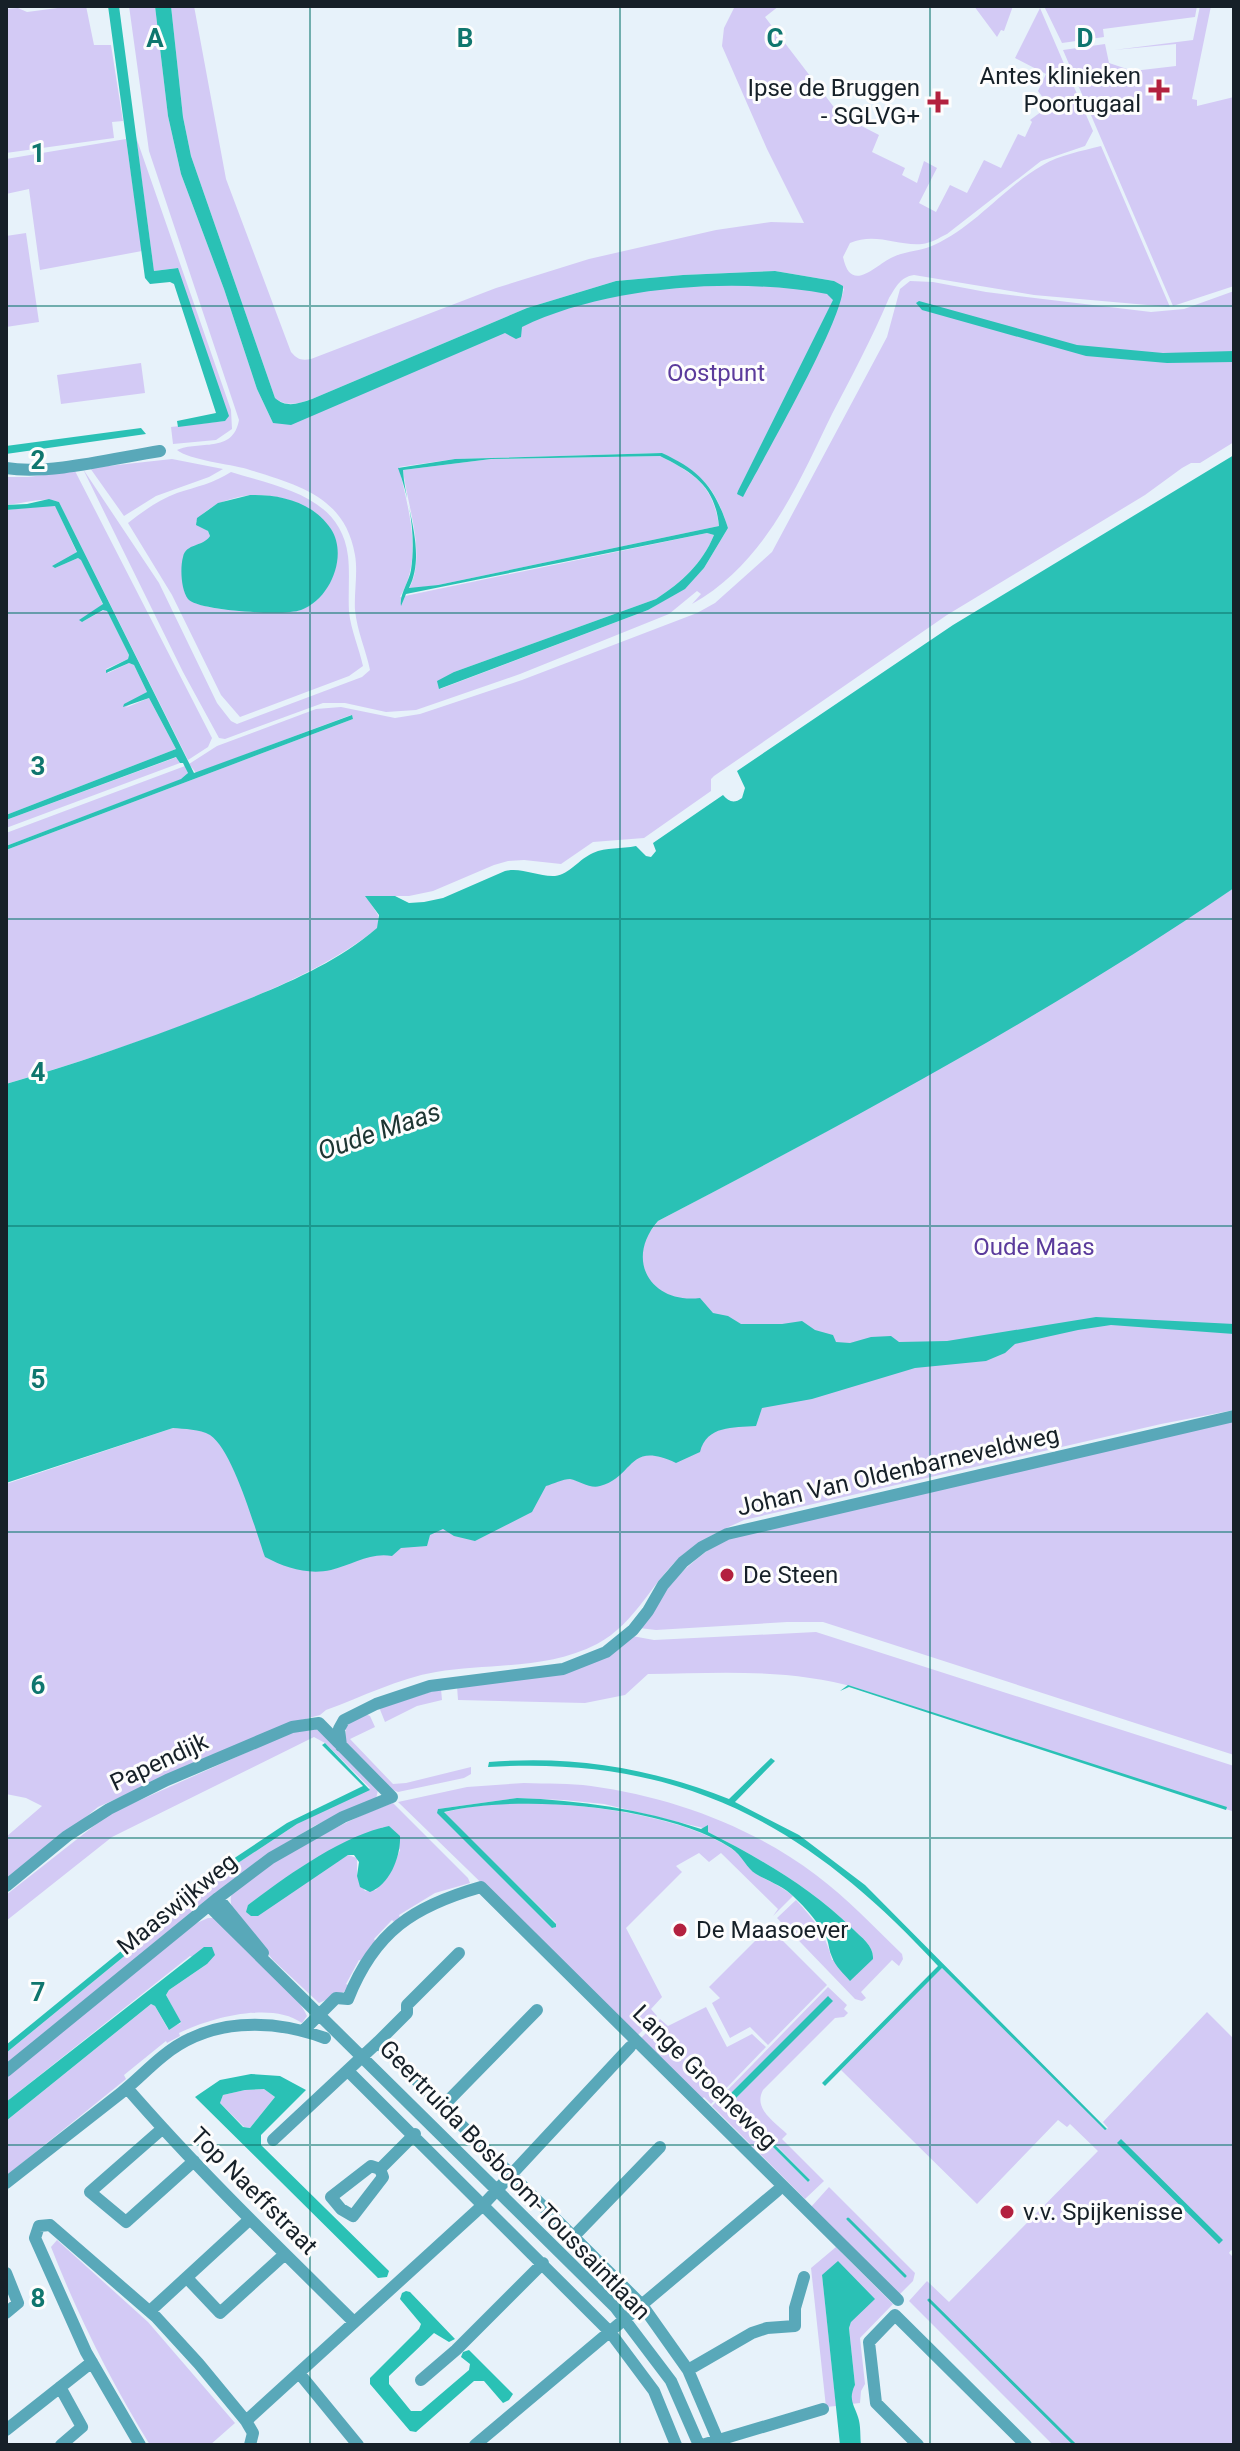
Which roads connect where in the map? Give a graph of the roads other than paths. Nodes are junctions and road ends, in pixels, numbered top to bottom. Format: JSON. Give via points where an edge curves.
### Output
{"nodes":[{"id":1,"x":160,"y":451,"type":"dead end"},
{"id":2,"x":6,"y":468,"type":"edge"},
{"id":3,"x":1234,"y":1416,"type":"edge"},
{"id":4,"x":341,"y":1746,"type":"junction"},
{"id":5,"x":6,"y":1886,"type":"edge"},
{"id":6,"x":213,"y":1902,"type":"junction"},
{"id":7,"x":459,"y":1953,"type":"dead end"},
{"id":8,"x":537,"y":2010,"type":"dead end"},
{"id":9,"x":320,"y":2013,"type":"junction"},
{"id":10,"x":304,"y":2030,"type":"junction"},
{"id":11,"x":325,"y":2038,"type":"dead end"},
{"id":12,"x":378,"y":2042,"type":"junction"},
{"id":13,"x":630,"y":2047,"type":"dead end"},
{"id":14,"x":363,"y":2056,"type":"junction"},
{"id":15,"x":6,"y":2071,"type":"edge"},
{"id":16,"x":348,"y":2071,"type":"junction"},
{"id":17,"x":127,"y":2088,"type":"junction"},
{"id":18,"x":443,"y":2106,"type":"junction"},
{"id":19,"x":162,"y":2129,"type":"junction"},
{"id":20,"x":415,"y":2134,"type":"junction"},
{"id":21,"x":273,"y":2140,"type":"dead end"},
{"id":22,"x":660,"y":2147,"type":"dead end"},
{"id":23,"x":194,"y":2161,"type":"junction"},
{"id":24,"x":380,"y":2169,"type":"dead end"},
{"id":25,"x":512,"y":2174,"type":"junction"},
{"id":26,"x":6,"y":2183,"type":"edge"},
{"id":27,"x":498,"y":2189,"type":"junction"},
{"id":28,"x":777,"y":2191,"type":"dead end"},
{"id":29,"x":483,"y":2205,"type":"junction"},
{"id":30,"x":249,"y":2220,"type":"junction"},
{"id":31,"x":575,"y":2235,"type":"junction"},
{"id":32,"x":285,"y":2254,"type":"junction"},
{"id":33,"x":543,"y":2263,"type":"junction"},
{"id":34,"x":6,"y":2273,"type":"edge"},
{"id":35,"x":804,"y":2277,"type":"dead end"},
{"id":36,"x":187,"y":2278,"type":"junction"},
{"id":37,"x":898,"y":2300,"type":"dead end"},
{"id":38,"x":642,"y":2305,"type":"junction"},
{"id":39,"x":150,"y":2311,"type":"junction"},
{"id":40,"x":6,"y":2313,"type":"edge"},
{"id":41,"x":625,"y":2319,"type":"junction"},
{"id":42,"x":354,"y":2322,"type":"junction"},
{"id":43,"x":610,"y":2332,"type":"junction"},
{"id":44,"x":92,"y":2362,"type":"junction"},
{"id":45,"x":688,"y":2370,"type":"junction"},
{"id":46,"x":299,"y":2373,"type":"junction"},
{"id":47,"x":421,"y":2380,"type":"dead end"},
{"id":48,"x":60,"y":2387,"type":"junction"},
{"id":49,"x":823,"y":2409,"type":"dead end"},
{"id":50,"x":246,"y":2421,"type":"junction"},
{"id":51,"x":6,"y":2430,"type":"edge"},
{"id":52,"x":719,"y":2442,"type":"edge"},
{"id":53,"x":479,"y":2444,"type":"edge"},
{"id":54,"x":61,"y":2445,"type":"edge"},
{"id":55,"x":140,"y":2445,"type":"edge"},
{"id":56,"x":250,"y":2445,"type":"edge"},
{"id":57,"x":358,"y":2445,"type":"edge"},
{"id":58,"x":676,"y":2445,"type":"edge"},
{"id":59,"x":700,"y":2445,"type":"edge"},
{"id":60,"x":918,"y":2445,"type":"edge"},
{"id":61,"x":1026,"y":2445,"type":"edge"}],
"edges":[{"from":1,"to":2,"type":"street","via":[[80,464]]},
{"from":3,"to":4,"type":"street","name":"Johan Van Oldenbarneveldweg","via":[[727,1534],[683,1562],[633,1630],[606,1652],[563,1669],[430,1686],[376,1704],[344,1720]]},
{"from":4,"to":5,"type":"street","name":"Papendijk","via":[[319,1723],[292,1727],[100,1815]]},
{"from":4,"to":6,"type":"street","name":"Maaswijkweg","via":[[392,1797],[305,1837]]},
{"from":6,"to":9,"type":"street","name":"Geertruida Bosboom-Toussaintlaan","via":[[250,1949]]},
{"from":6,"to":15,"type":"street","name":"Maaswijkweg"},
{"from":7,"to":12,"type":"street"},
{"from":8,"to":18,"type":"street"},
{"from":9,"to":10,"type":"street"},
{"from":9,"to":14,"type":"street","name":"Geertruida Bosboom-Toussaintlaan"},
{"from":9,"to":37,"type":"street","name":"Lange Groeneweg","via":[[336,1998],[348,1999],[367,1959],[416,1911],[481,1887]]},
{"from":10,"to":11,"type":"street"},
{"from":10,"to":17,"type":"street","via":[[250,2023],[219,2029],[165,2054]]},
{"from":12,"to":14,"type":"street"},
{"from":12,"to":18,"type":"street"},
{"from":13,"to":25,"type":"street"},
{"from":14,"to":16,"type":"street"},
{"from":14,"to":27,"type":"street","name":"Geertruida Bosboom-Toussaintlaan"},
{"from":16,"to":20,"type":"street"},
{"from":16,"to":21,"type":"street"},
{"from":17,"to":19,"type":"street","name":"Top Naeffstraat"},
{"from":17,"to":26,"type":"street"},
{"from":18,"to":25,"type":"street"},
{"from":19,"to":23,"type":"street","name":"Top Naeffstraat"},
{"from":19,"to":23,"type":"street","via":[[90,2192],[126,2222]]},
{"from":20,"to":24,"type":"street"},
{"from":20,"to":29,"type":"street"},
{"from":22,"to":31,"type":"street"},
{"from":23,"to":30,"type":"street","name":"Top Naeffstraat"},
{"from":25,"to":27,"type":"street"},
{"from":25,"to":31,"type":"street"},
{"from":27,"to":29,"type":"street"},
{"from":27,"to":41,"type":"street","name":"Geertruida Bosboom-Toussaintlaan"},
{"from":28,"to":38,"type":"street"},
{"from":29,"to":33,"type":"street"},
{"from":29,"to":42,"type":"street"},
{"from":30,"to":32,"type":"street","name":"Top Naeffstraat"},
{"from":30,"to":36,"type":"street"},
{"from":31,"to":38,"type":"street"},
{"from":32,"to":36,"type":"street","via":[[220,2313]]},
{"from":32,"to":42,"type":"street","name":"Top Naeffstraat"},
{"from":33,"to":43,"type":"street"},
{"from":33,"to":47,"type":"street"},
{"from":34,"to":40,"type":"street","via":[[18,2303]]},
{"from":35,"to":45,"type":"street","via":[[795,2326],[752,2333]]},
{"from":36,"to":39,"type":"street"},
{"from":38,"to":41,"type":"street"},
{"from":38,"to":45,"type":"street"},
{"from":39,"to":44,"type":"street","via":[[50,2225],[39,2226],[35,2238]]},
{"from":39,"to":50,"type":"street"},
{"from":41,"to":43,"type":"street"},
{"from":41,"to":59,"type":"street","name":"Geertruida Bosboom-Toussaintlaan","via":[[671,2381]]},
{"from":42,"to":46,"type":"street"},
{"from":43,"to":53,"type":"street"},
{"from":43,"to":58,"type":"street","via":[[654,2391]]},
{"from":44,"to":48,"type":"street"},
{"from":44,"to":55,"type":"street"},
{"from":45,"to":52,"type":"street"},
{"from":46,"to":50,"type":"street"},
{"from":46,"to":57,"type":"street"},
{"from":48,"to":51,"type":"street"},
{"from":48,"to":54,"type":"street","via":[[82,2427]]},
{"from":49,"to":52,"type":"street"},
{"from":50,"to":56,"type":"street","via":[[253,2433]]},
{"from":52,"to":59,"type":"street"},
{"from":60,"to":61,"type":"street","via":[[876,2403],[869,2342],[895,2315]]}]}
